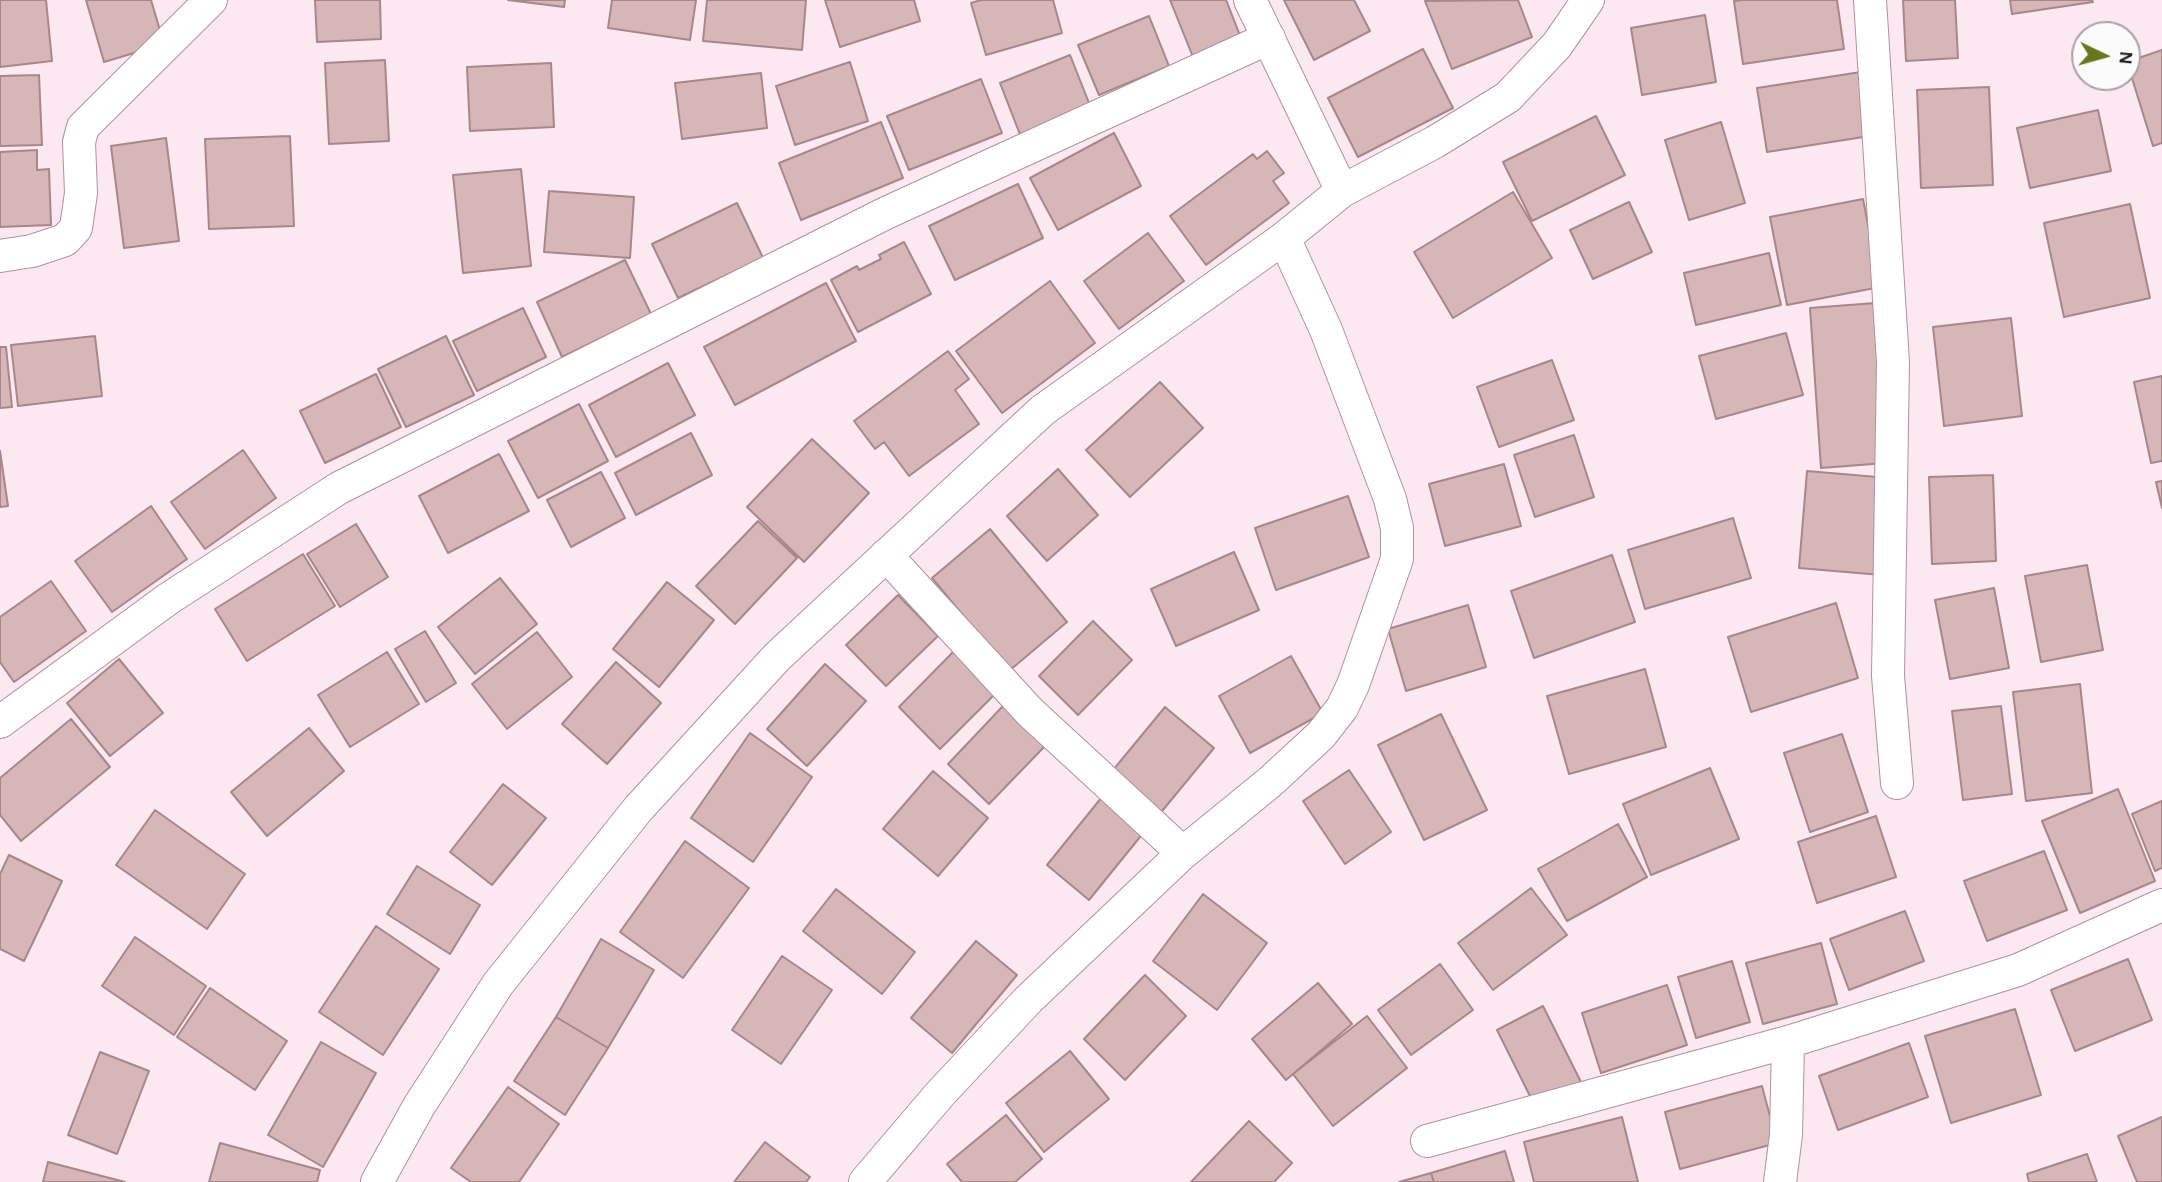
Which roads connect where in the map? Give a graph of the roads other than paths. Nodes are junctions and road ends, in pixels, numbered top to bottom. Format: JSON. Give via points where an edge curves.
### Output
{"nodes":[{"id":1,"x":211,"y":0,"type":"edge"},
{"id":2,"x":1250,"y":0,"type":"edge"},
{"id":3,"x":1588,"y":0,"type":"edge"},
{"id":4,"x":1870,"y":0,"type":"edge"},
{"id":5,"x":1269,"y":38,"type":"junction"},
{"id":6,"x":1342,"y":191,"type":"junction"},
{"id":7,"x":1284,"y":238,"type":"junction"},
{"id":8,"x":0,"y":256,"type":"edge"},
{"id":9,"x":886,"y":555,"type":"junction"},
{"id":10,"x":0,"y":722,"type":"edge"},
{"id":11,"x":1897,"y":783,"type":"dead end"},
{"id":12,"x":1183,"y":853,"type":"junction"},
{"id":13,"x":2162,"y":905,"type":"edge"},
{"id":14,"x":1788,"y":1042,"type":"junction"},
{"id":15,"x":1427,"y":1141,"type":"dead end"},
{"id":16,"x":377,"y":1182,"type":"edge"},
{"id":17,"x":865,"y":1182,"type":"edge"},
{"id":18,"x":1780,"y":1182,"type":"edge"}],
"edges":[{"from":1,"to":8,"type":"street","via":[[83,127],[79,142],[82,193],[76,228],[65,240]]},
{"from":2,"to":5,"type":"street"},
{"from":3,"to":6,"type":"street","via":[[1557,45],[1508,97],[1436,142]]},
{"from":4,"to":11,"type":"street","via":[[1893,362],[1888,676]]},
{"from":5,"to":6,"type":"street"},
{"from":5,"to":10,"type":"street","via":[[886,213],[339,488],[168,599]]},
{"from":6,"to":7,"type":"street"},
{"from":7,"to":9,"type":"street","via":[[1043,410]]},
{"from":7,"to":12,"type":"street","via":[[1326,330],[1390,499],[1397,528],[1397,559],[1342,708],[1321,735],[1270,782]]},
{"from":9,"to":12,"type":"street","via":[[1030,712]]},
{"from":9,"to":16,"type":"street","via":[[777,657],[568,893],[498,984],[419,1106]]},
{"from":12,"to":17,"type":"street","via":[[1028,1000]]},
{"from":13,"to":14,"type":"street","via":[[2018,970]]},
{"from":14,"to":15,"type":"street"},
{"from":14,"to":18,"type":"street"}]}
